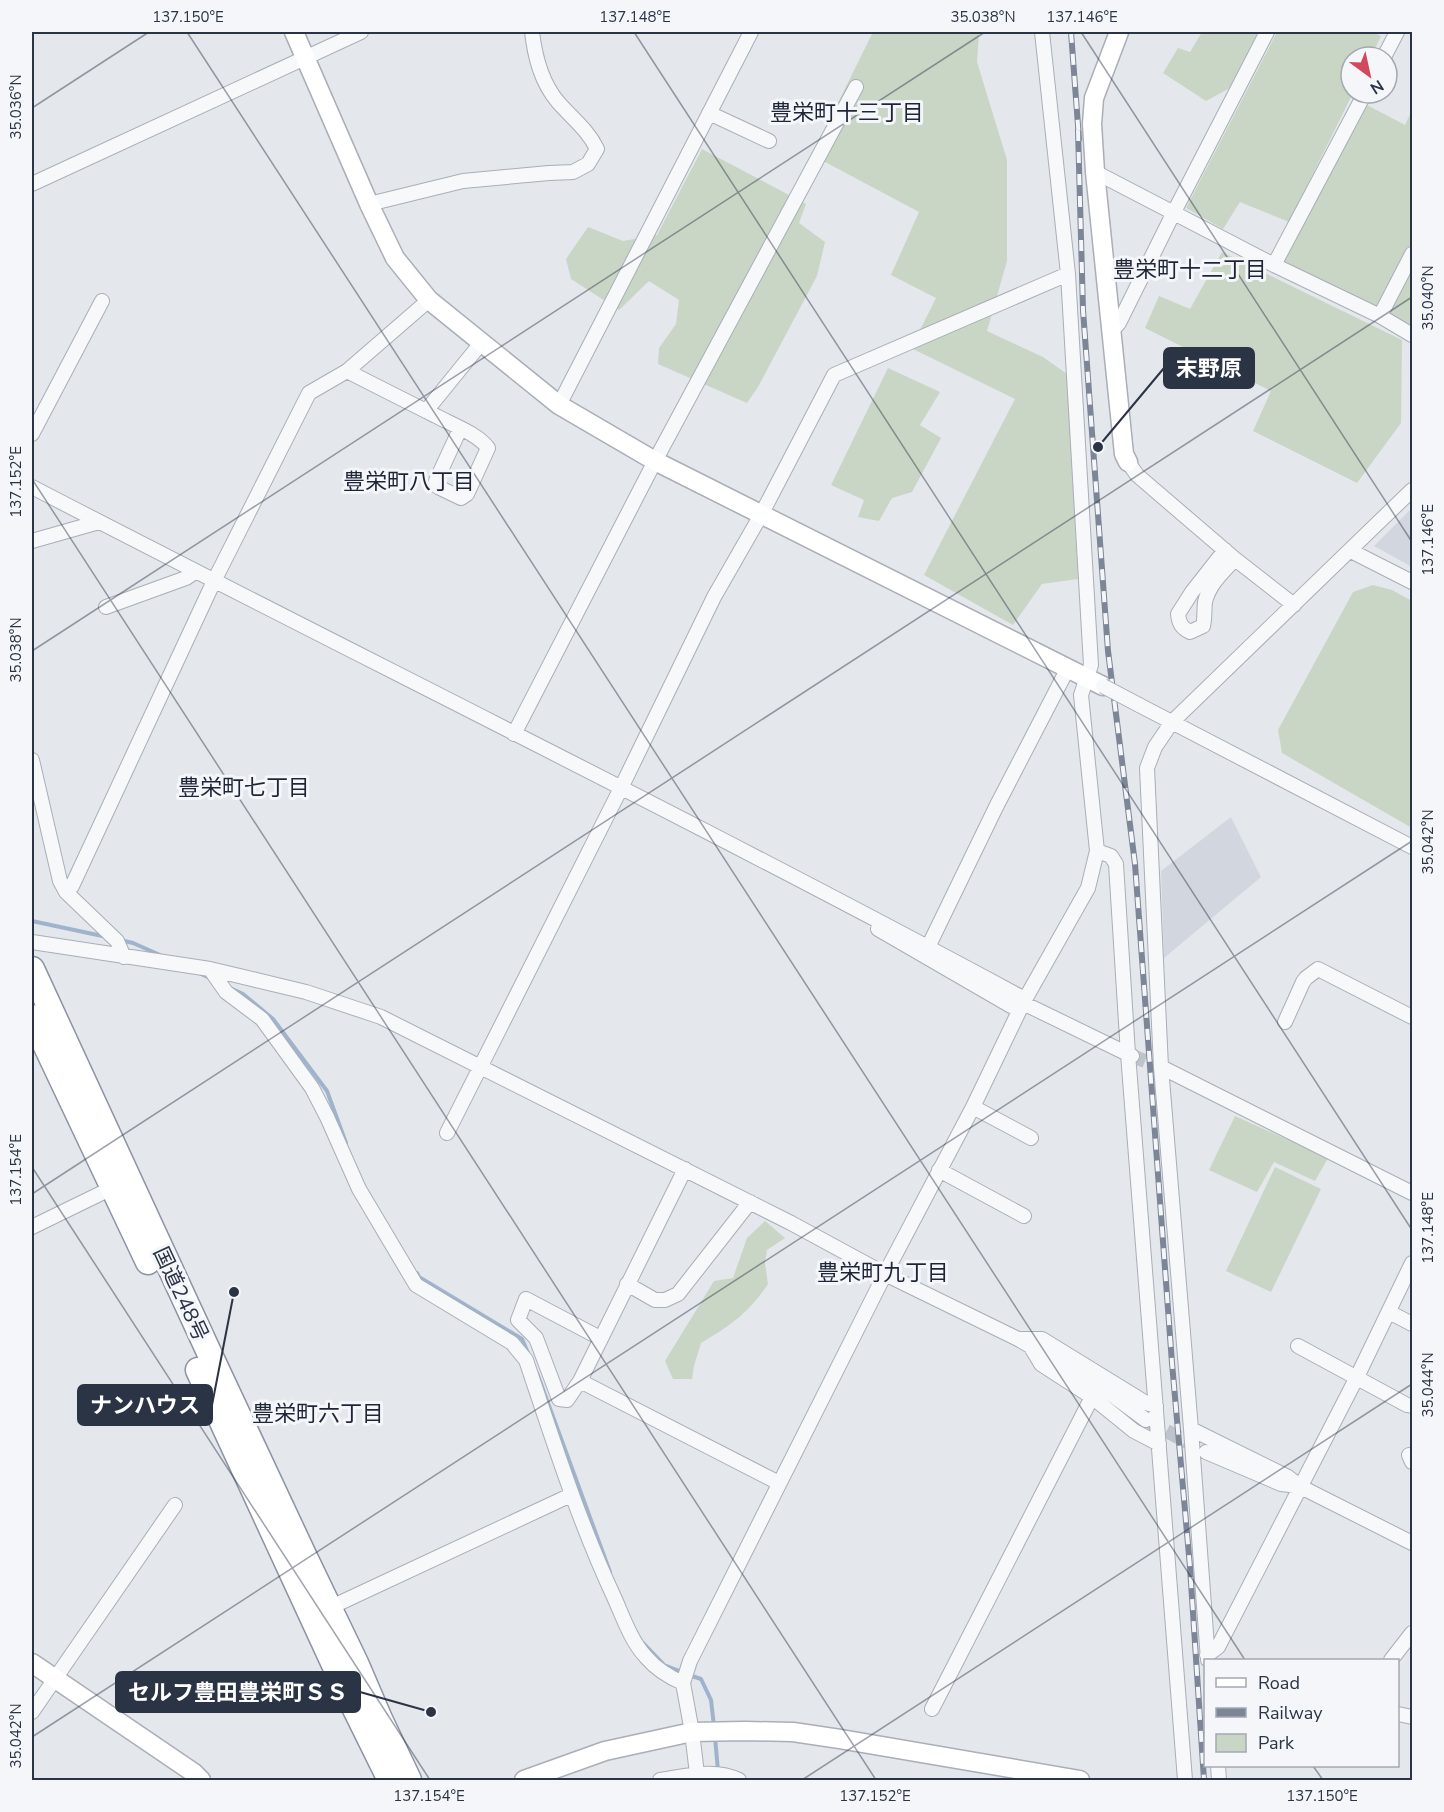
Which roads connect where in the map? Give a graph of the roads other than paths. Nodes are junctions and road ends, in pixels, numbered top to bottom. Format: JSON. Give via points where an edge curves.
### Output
{"nodes":[{"id":1,"x":294,"y":32,"type":"edge"},
{"id":2,"x":361,"y":32,"type":"edge"},
{"id":3,"x":532,"y":32,"type":"edge"},
{"id":4,"x":751,"y":32,"type":"edge"},
{"id":5,"x":1042,"y":32,"type":"edge"},
{"id":6,"x":1119,"y":32,"type":"edge"},
{"id":7,"x":1267,"y":32,"type":"edge"},
{"id":8,"x":306,"y":57,"type":"junction"},
{"id":9,"x":856,"y":87,"type":"dead end"},
{"id":10,"x":1359,"y":105,"type":"edge"},
{"id":11,"x":709,"y":113,"type":"junction"},
{"id":12,"x":769,"y":141,"type":"dead end"},
{"id":13,"x":1095,"y":172,"type":"junction"},
{"id":14,"x":32,"y":184,"type":"edge"},
{"id":15,"x":369,"y":204,"type":"junction"},
{"id":16,"x":1173,"y":214,"type":"junction"},
{"id":17,"x":1413,"y":254,"type":"edge"},
{"id":18,"x":1274,"y":265,"type":"junction"},
{"id":19,"x":1068,"y":274,"type":"junction"},
{"id":20,"x":429,"y":300,"type":"junction"},
{"id":21,"x":102,"y":301,"type":"dead end"},
{"id":22,"x":1380,"y":316,"type":"junction"},
{"id":23,"x":1110,"y":332,"type":"junction"},
{"id":24,"x":1413,"y":335,"type":"edge"},
{"id":25,"x":482,"y":342,"type":"junction"},
{"id":26,"x":347,"y":371,"type":"junction"},
{"id":27,"x":559,"y":405,"type":"junction"},
{"id":28,"x":426,"y":411,"type":"junction"},
{"id":29,"x":460,"y":429,"type":"junction"},
{"id":30,"x":32,"y":434,"type":"edge"},
{"id":31,"x":655,"y":461,"type":"junction"},
{"id":32,"x":1128,"y":462,"type":"joint"},
{"id":33,"x":32,"y":488,"type":"edge"},
{"id":34,"x":1413,"y":490,"type":"edge"},
{"id":35,"x":761,"y":515,"type":"junction"},
{"id":36,"x":99,"y":522,"type":"junction"},
{"id":37,"x":32,"y":541,"type":"edge"},
{"id":38,"x":1351,"y":551,"type":"junction"},
{"id":39,"x":1230,"y":554,"type":"junction"},
{"id":40,"x":195,"y":572,"type":"junction"},
{"id":41,"x":214,"y":581,"type":"junction"},
{"id":42,"x":1413,"y":582,"type":"edge"},
{"id":43,"x":1294,"y":605,"type":"junction"},
{"id":44,"x":106,"y":607,"type":"dead end"},
{"id":45,"x":1068,"y":668,"type":"junction"},
{"id":46,"x":1095,"y":682,"type":"junction"},
{"id":47,"x":1172,"y":722,"type":"junction"},
{"id":48,"x":514,"y":734,"type":"junction"},
{"id":49,"x":32,"y":760,"type":"edge"},
{"id":50,"x":621,"y":789,"type":"junction"},
{"id":51,"x":1413,"y":848,"type":"edge"},
{"id":52,"x":1097,"y":851,"type":"junction"},
{"id":53,"x":66,"y":892,"type":"junction"},
{"id":54,"x":931,"y":941,"type":"dead end"},
{"id":55,"x":32,"y":942,"type":"edge"},
{"id":56,"x":124,"y":957,"type":"junction"},
{"id":57,"x":32,"y":969,"type":"edge"},
{"id":58,"x":210,"y":969,"type":"junction"},
{"id":59,"x":1023,"y":1003,"type":"junction"},
{"id":60,"x":32,"y":1017,"type":"edge"},
{"id":61,"x":1413,"y":1017,"type":"edge"},
{"id":62,"x":1285,"y":1022,"type":"dead end"},
{"id":63,"x":1130,"y":1055,"type":"junction"},
{"id":64,"x":480,"y":1066,"type":"junction"},
{"id":65,"x":1161,"y":1067,"type":"junction"},
{"id":66,"x":972,"y":1107,"type":"junction"},
{"id":67,"x":447,"y":1133,"type":"dead end"},
{"id":68,"x":1031,"y":1138,"type":"dead end"},
{"id":69,"x":685,"y":1169,"type":"junction"},
{"id":70,"x":939,"y":1170,"type":"junction"},
{"id":71,"x":114,"y":1187,"type":"junction"},
{"id":72,"x":1413,"y":1193,"type":"edge"},
{"id":73,"x":750,"y":1202,"type":"junction"},
{"id":74,"x":1024,"y":1216,"type":"dead end"},
{"id":75,"x":32,"y":1227,"type":"edge"},
{"id":76,"x":1413,"y":1263,"type":"edge"},
{"id":77,"x":885,"y":1274,"type":"junction"},
{"id":78,"x":627,"y":1284,"type":"junction"},
{"id":79,"x":1389,"y":1312,"type":"junction"},
{"id":80,"x":1413,"y":1324,"type":"edge"},
{"id":81,"x":600,"y":1338,"type":"junction"},
{"id":82,"x":1024,"y":1342,"type":"junction"},
{"id":83,"x":1298,"y":1346,"type":"dead end"},
{"id":84,"x":1357,"y":1377,"type":"junction"},
{"id":85,"x":580,"y":1381,"type":"junction"},
{"id":86,"x":1092,"y":1397,"type":"junction"},
{"id":87,"x":1156,"y":1406,"type":"junction"},
{"id":88,"x":1413,"y":1406,"type":"edge"},
{"id":89,"x":1146,"y":1420,"type":"tunnel mouth"},
{"id":90,"x":1191,"y":1430,"type":"junction"},
{"id":91,"x":1159,"y":1444,"type":"junction"},
{"id":92,"x":1206,"y":1452,"type":"tunnel mouth"},
{"id":93,"x":779,"y":1483,"type":"junction"},
{"id":94,"x":1301,"y":1487,"type":"junction"},
{"id":95,"x":571,"y":1495,"type":"junction"},
{"id":96,"x":175,"y":1504,"type":"dead end"},
{"id":97,"x":1413,"y":1543,"type":"edge"},
{"id":98,"x":329,"y":1608,"type":"junction"},
{"id":99,"x":1413,"y":1633,"type":"edge"},
{"id":100,"x":1208,"y":1658,"type":"edge"},
{"id":101,"x":1392,"y":1659,"type":"edge"},
{"id":102,"x":32,"y":1663,"type":"edge"},
{"id":103,"x":55,"y":1679,"type":"junction"},
{"id":104,"x":683,"y":1683,"type":"junction"},
{"id":105,"x":932,"y":1709,"type":"dead end"},
{"id":106,"x":32,"y":1712,"type":"edge"},
{"id":107,"x":693,"y":1732,"type":"junction"},
{"id":108,"x":697,"y":1774,"type":"junction"},
{"id":109,"x":201,"y":1780,"type":"edge"},
{"id":110,"x":390,"y":1780,"type":"edge"},
{"id":111,"x":409,"y":1780,"type":"edge"},
{"id":112,"x":524,"y":1780,"type":"edge"},
{"id":113,"x":660,"y":1780,"type":"edge"},
{"id":114,"x":739,"y":1780,"type":"edge"},
{"id":115,"x":1080,"y":1780,"type":"edge"},
{"id":116,"x":1185,"y":1780,"type":"edge"}],
"edges":[{"from":1,"to":8,"type":"street"},
{"from":2,"to":8,"type":"street"},
{"from":3,"to":15,"type":"street","via":[[547,87],[597,149],[588,164],[573,172],[463,181]]},
{"from":4,"to":11,"type":"street"},
{"from":5,"to":19,"type":"street"},
{"from":6,"to":13,"type":"street","via":[[1094,98]]},
{"from":7,"to":16,"type":"street"},
{"from":8,"to":14,"type":"street"},
{"from":8,"to":15,"type":"street"},
{"from":9,"to":31,"type":"street"},
{"from":10,"to":18,"type":"street"},
{"from":11,"to":12,"type":"street"},
{"from":11,"to":27,"type":"street"},
{"from":13,"to":16,"type":"street"},
{"from":13,"to":23,"type":"street"},
{"from":15,"to":20,"type":"street","via":[[395,258]]},
{"from":16,"to":18,"type":"street"},
{"from":16,"to":23,"type":"street","via":[[1119,323]]},
{"from":17,"to":22,"type":"street"},
{"from":18,"to":22,"type":"street"},
{"from":19,"to":35,"type":"street","via":[[834,375]]},
{"from":19,"to":46,"type":"street"},
{"from":20,"to":25,"type":"street"},
{"from":20,"to":26,"type":"street"},
{"from":21,"to":30,"type":"street"},
{"from":22,"to":24,"type":"street"},
{"from":23,"to":32,"type":"street"},
{"from":25,"to":27,"type":"street"},
{"from":25,"to":28,"type":"street"},
{"from":26,"to":28,"type":"street"},
{"from":26,"to":41,"type":"street","via":[[309,393]]},
{"from":27,"to":31,"type":"street"},
{"from":28,"to":29,"type":"street"},
{"from":29,"to":29,"type":"street","via":[[488,448],[467,494],[461,498],[438,487],[436,481]]},
{"from":31,"to":35,"type":"street"},
{"from":31,"to":48,"type":"street"},
{"from":32,"to":39,"type":"street","via":[[1137,475]]},
{"from":33,"to":36,"type":"street"},
{"from":34,"to":38,"type":"street"},
{"from":35,"to":45,"type":"street"},
{"from":35,"to":50,"type":"street","via":[[714,597]]},
{"from":36,"to":37,"type":"street"},
{"from":36,"to":40,"type":"street"},
{"from":38,"to":42,"type":"street"},
{"from":38,"to":43,"type":"street"},
{"from":39,"to":39,"type":"street","via":[[1207,594],[1203,626],[1190,632],[1185,630],[1178,614],[1192,592]]},
{"from":39,"to":43,"type":"street"},
{"from":40,"to":41,"type":"street"},
{"from":40,"to":44,"type":"street"},
{"from":41,"to":48,"type":"street"},
{"from":41,"to":53,"type":"street"},
{"from":43,"to":47,"type":"street"},
{"from":45,"to":46,"type":"street"},
{"from":45,"to":54,"type":"street"},
{"from":46,"to":47,"type":"street","bridge":true},
{"from":46,"to":52,"type":"street","via":[[1081,695]]},
{"from":47,"to":51,"type":"street"},
{"from":47,"to":65,"type":"street","via":[[1147,768]]},
{"from":48,"to":50,"type":"street"},
{"from":49,"to":53,"type":"street","via":[[60,881]]},
{"from":50,"to":59,"type":"street","via":[[855,908],[1019,996]]},
{"from":50,"to":64,"type":"street"},
{"from":52,"to":59,"type":"street","via":[[1088,888]]},
{"from":52,"to":63,"type":"street","via":[[1111,856],[1116,864]]},
{"from":53,"to":56,"type":"street","via":[[117,941]]},
{"from":55,"to":56,"type":"street"},
{"from":56,"to":58,"type":"street"},
{"from":57,"to":98,"type":"highway","name":"国道248号"},
{"from":58,"to":64,"type":"street","via":[[306,992],[381,1017]]},
{"from":58,"to":95,"type":"street","via":[[226,992],[262,1018],[312,1088],[359,1189],[416,1285],[512,1343],[526,1360]]},
{"from":59,"to":63,"type":"street"},
{"from":59,"to":66,"type":"street"},
{"from":60,"to":71,"type":"highway","name":"国道248号"},
{"from":61,"to":62,"type":"street","via":[[1318,969],[1303,982]]},
{"from":63,"to":87,"type":"street"},
{"from":64,"to":67,"type":"street"},
{"from":64,"to":69,"type":"street"},
{"from":65,"to":72,"type":"street"},
{"from":65,"to":90,"type":"street"},
{"from":66,"to":68,"type":"street"},
{"from":66,"to":70,"type":"street"},
{"from":69,"to":73,"type":"street"},
{"from":69,"to":78,"type":"street"},
{"from":70,"to":74,"type":"street"},
{"from":70,"to":77,"type":"street"},
{"from":71,"to":75,"type":"street"},
{"from":71,"to":110,"type":"highway","name":"国道248号"},
{"from":73,"to":77,"type":"street"},
{"from":73,"to":78,"type":"street","via":[[678,1294],[655,1300]]},
{"from":76,"to":79,"type":"street"},
{"from":77,"to":82,"type":"street"},
{"from":77,"to":93,"type":"street"},
{"from":78,"to":81,"type":"street"},
{"from":79,"to":80,"type":"street"},
{"from":79,"to":84,"type":"street"},
{"from":81,"to":85,"type":"street"},
{"from":81,"to":85,"type":"street","via":[[526,1299],[518,1320],[536,1338],[559,1399],[567,1400]]},
{"from":82,"to":86,"type":"street","via":[[1041,1364]]},
{"from":82,"to":87,"type":"street","via":[[1042,1340]]},
{"from":82,"to":89,"type":"street","via":[[1104,1389]]},
{"from":83,"to":84,"type":"street"},
{"from":84,"to":88,"type":"street"},
{"from":84,"to":94,"type":"street"},
{"from":85,"to":93,"type":"street"},
{"from":86,"to":91,"type":"street","via":[[1134,1431]]},
{"from":86,"to":105,"type":"street"},
{"from":87,"to":91,"type":"street"},
{"from":90,"to":94,"type":"street"},
{"from":90,"to":100,"type":"street"},
{"from":91,"to":116,"type":"street"},
{"from":92,"to":94,"type":"street","via":[[1281,1484]]},
{"from":93,"to":104,"type":"street","via":[[690,1661]]},
{"from":94,"to":97,"type":"street"},
{"from":94,"to":100,"type":"street","via":[[1218,1647]]},
{"from":95,"to":98,"type":"street"},
{"from":95,"to":104,"type":"street","via":[[635,1642],[665,1676]]},
{"from":96,"to":103,"type":"street"},
{"from":98,"to":111,"type":"highway","name":"国道248号"},
{"from":99,"to":101,"type":"street"},
{"from":102,"to":103,"type":"street"},
{"from":103,"to":106,"type":"street"},
{"from":103,"to":109,"type":"street"},
{"from":104,"to":107,"type":"street"},
{"from":107,"to":108,"type":"street"},
{"from":107,"to":112,"type":"street","via":[[605,1751]]},
{"from":107,"to":115,"type":"street","via":[[793,1732]]},
{"from":108,"to":113,"type":"street"},
{"from":108,"to":114,"type":"street","via":[[719,1774]]}]}
